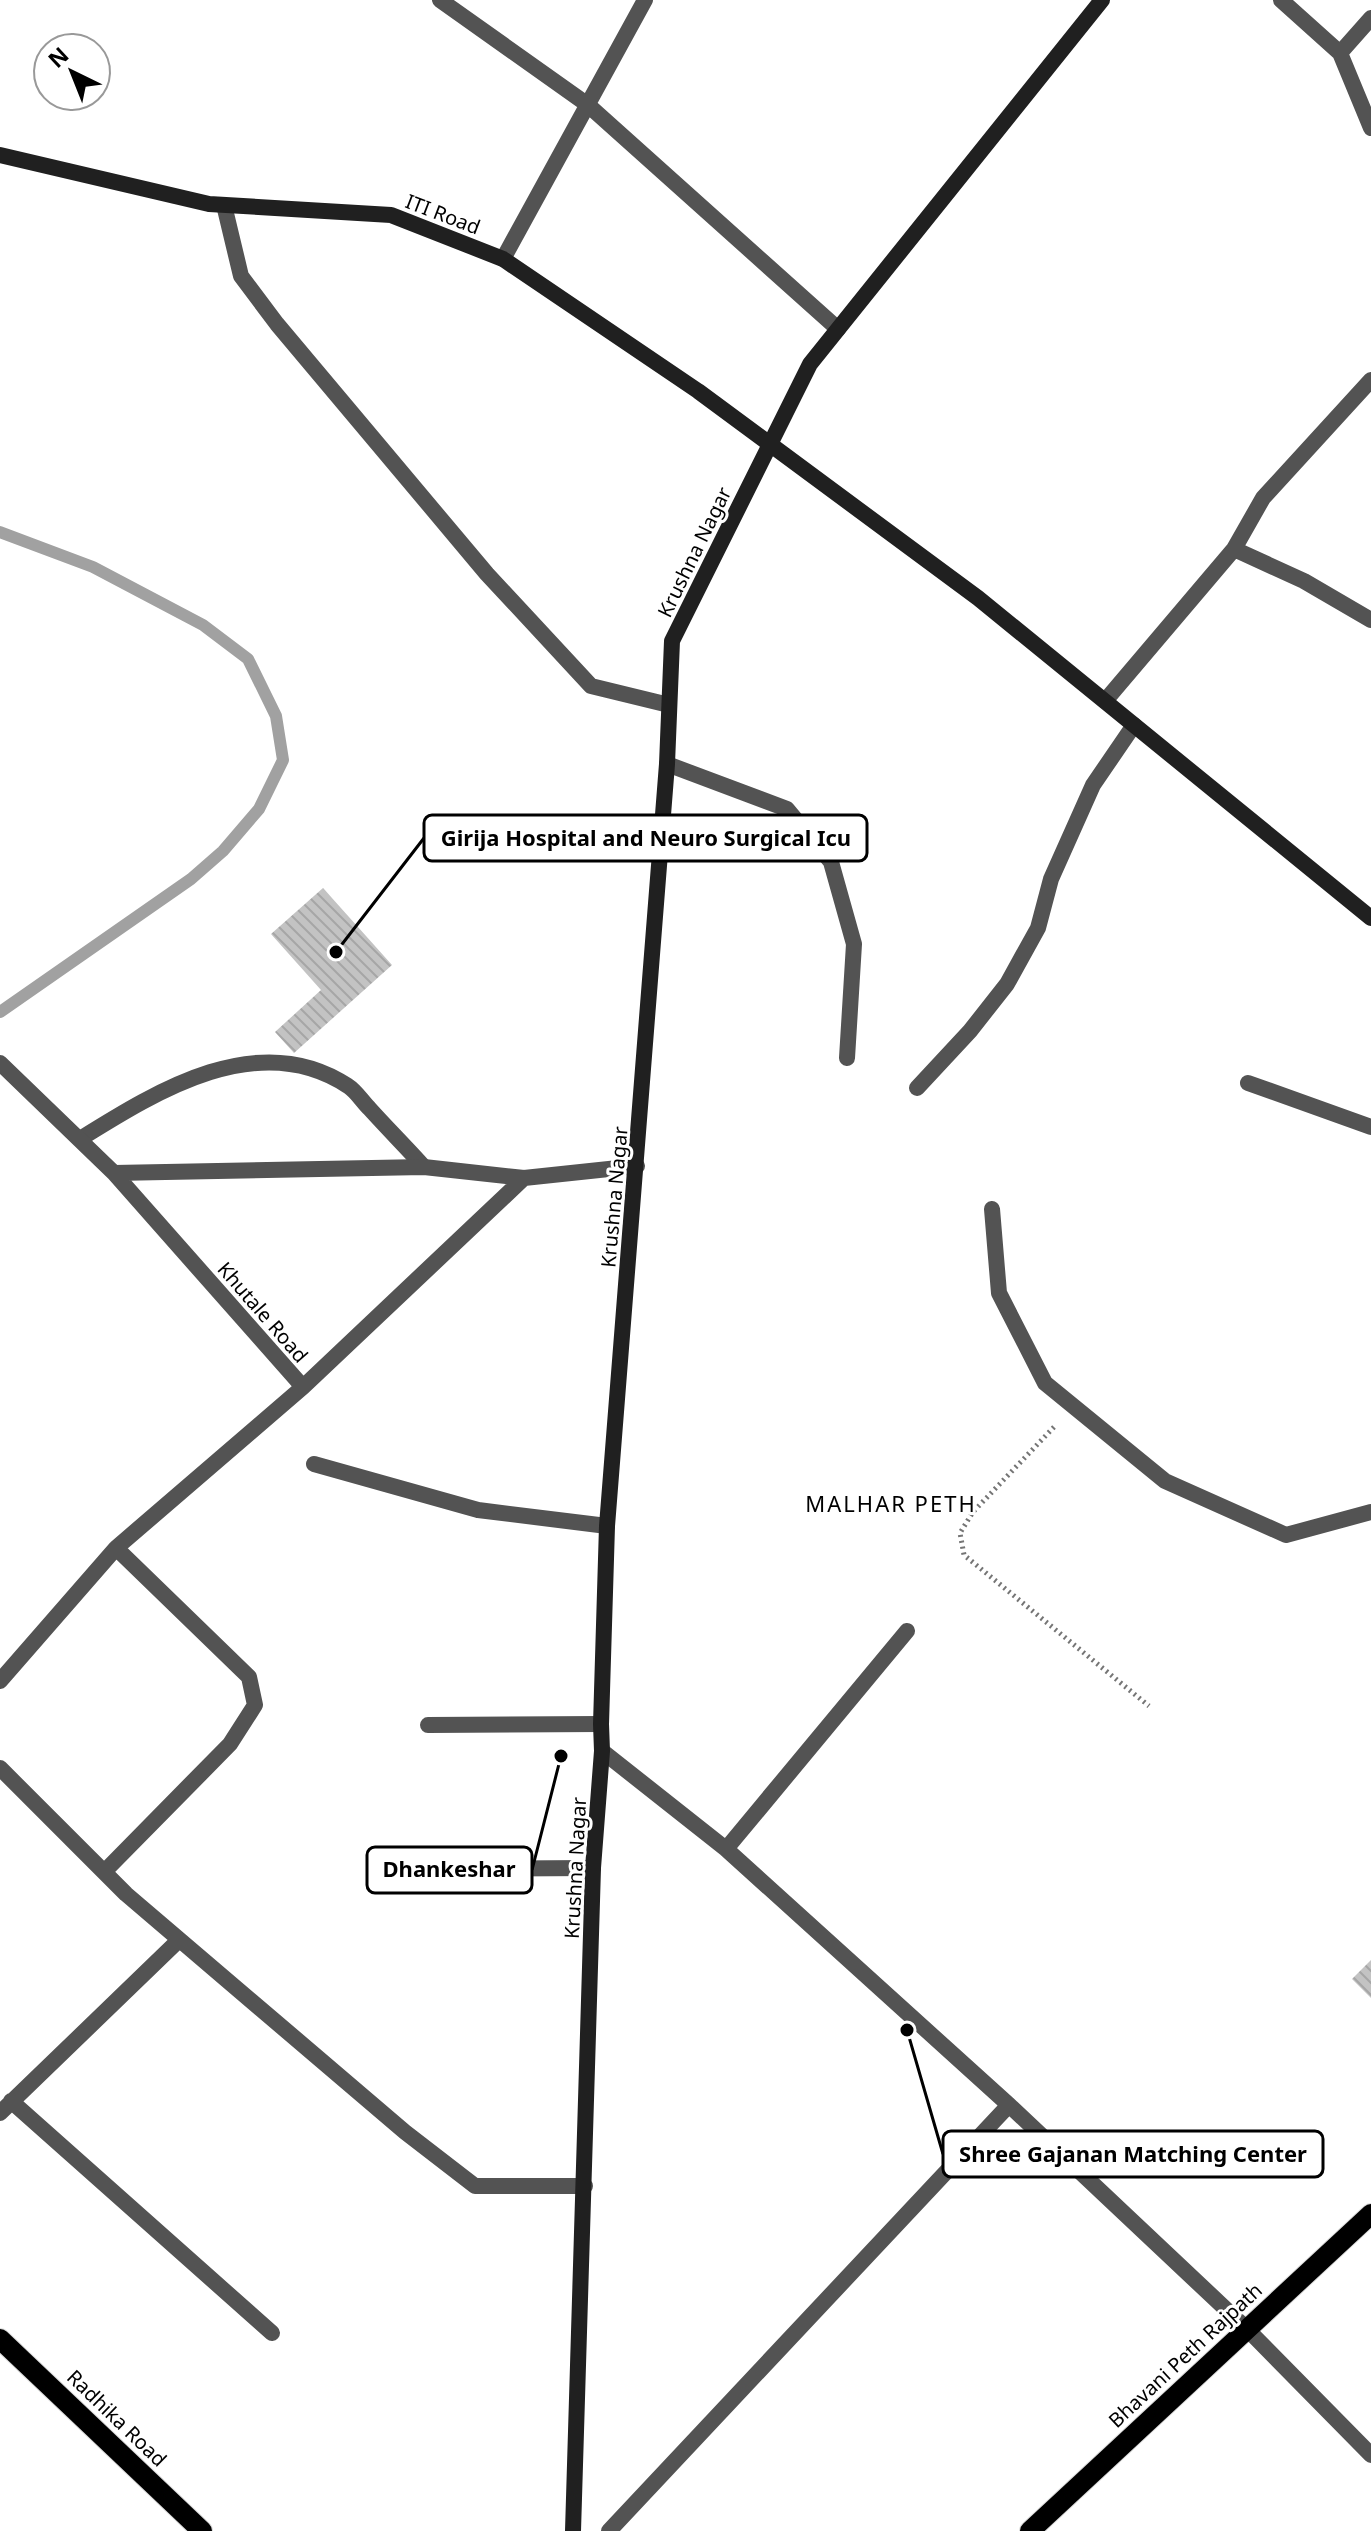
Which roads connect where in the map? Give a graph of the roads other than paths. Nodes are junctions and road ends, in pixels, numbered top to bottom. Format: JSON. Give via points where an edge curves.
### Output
{"nodes":[{"id":1,"x":440,"y":0,"type":"edge"},
{"id":2,"x":645,"y":0,"type":"edge"},
{"id":3,"x":1102,"y":0,"type":"edge"},
{"id":4,"x":1281,"y":0,"type":"edge"},
{"id":5,"x":1371,"y":18,"type":"edge"},
{"id":6,"x":1340,"y":53,"type":"junction"},
{"id":7,"x":588,"y":105,"type":"junction"},
{"id":8,"x":1371,"y":128,"type":"edge"},
{"id":9,"x":0,"y":155,"type":"edge"},
{"id":10,"x":224,"y":205,"type":"junction"},
{"id":11,"x":503,"y":259,"type":"junction"},
{"id":12,"x":838,"y":329,"type":"junction"},
{"id":13,"x":1371,"y":380,"type":"edge"},
{"id":14,"x":770,"y":444,"type":"junction"},
{"id":15,"x":1234,"y":549,"type":"junction"},
{"id":16,"x":1371,"y":620,"type":"edge"},
{"id":17,"x":1105,"y":701,"type":"junction"},
{"id":18,"x":669,"y":705,"type":"junction"},
{"id":19,"x":1134,"y":725,"type":"junction"},
{"id":20,"x":667,"y":764,"type":"junction"},
{"id":21,"x":1371,"y":918,"type":"edge"},
{"id":22,"x":847,"y":1058,"type":"dead end"},
{"id":23,"x":0,"y":1063,"type":"edge"},
{"id":24,"x":1248,"y":1083,"type":"dead end"},
{"id":25,"x":917,"y":1088,"type":"dead end"},
{"id":26,"x":1371,"y":1127,"type":"edge"},
{"id":27,"x":80,"y":1139,"type":"junction"},
{"id":28,"x":637,"y":1166,"type":"junction"},
{"id":29,"x":424,"y":1167,"type":"junction"},
{"id":30,"x":114,"y":1173,"type":"junction"},
{"id":31,"x":524,"y":1178,"type":"junction"},
{"id":32,"x":992,"y":1209,"type":"dead end"},
{"id":33,"x":303,"y":1387,"type":"junction"},
{"id":34,"x":314,"y":1464,"type":"dead end"},
{"id":35,"x":1371,"y":1512,"type":"edge"},
{"id":36,"x":607,"y":1526,"type":"junction"},
{"id":37,"x":116,"y":1548,"type":"junction"},
{"id":38,"x":907,"y":1631,"type":"dead end"},
{"id":39,"x":0,"y":1681,"type":"edge"},
{"id":40,"x":601,"y":1724,"type":"junction"},
{"id":41,"x":428,"y":1725,"type":"dead end"},
{"id":42,"x":602,"y":1751,"type":"junction"},
{"id":43,"x":0,"y":1768,"type":"edge"},
{"id":44,"x":726,"y":1849,"type":"junction"},
{"id":45,"x":593,"y":1868,"type":"junction"},
{"id":46,"x":391,"y":1869,"type":"dead end"},
{"id":47,"x":104,"y":1872,"type":"junction"},
{"id":48,"x":179,"y":1940,"type":"junction"},
{"id":49,"x":1009,"y":2105,"type":"junction"},
{"id":50,"x":6,"y":2107,"type":"edge"},
{"id":51,"x":585,"y":2186,"type":"junction"},
{"id":52,"x":1371,"y":2214,"type":"edge"},
{"id":53,"x":1248,"y":2330,"type":"junction"},
{"id":54,"x":272,"y":2333,"type":"dead end"},
{"id":55,"x":0,"y":2339,"type":"edge"},
{"id":56,"x":1371,"y":2455,"type":"edge"},
{"id":57,"x":202,"y":2531,"type":"edge"},
{"id":58,"x":573,"y":2531,"type":"edge"},
{"id":59,"x":609,"y":2531,"type":"edge"},
{"id":60,"x":1030,"y":2531,"type":"edge"}],
"edges":[{"from":1,"to":7,"type":"street"},
{"from":2,"to":7,"type":"street"},
{"from":3,"to":12,"type":"main road","name":"Krushna Nagar"},
{"from":4,"to":6,"type":"street"},
{"from":5,"to":6,"type":"street"},
{"from":6,"to":8,"type":"street"},
{"from":7,"to":11,"type":"street"},
{"from":7,"to":12,"type":"street"},
{"from":9,"to":10,"type":"main road","name":"ITI Road"},
{"from":10,"to":11,"type":"main road","name":"ITI Road","via":[[391,215]]},
{"from":10,"to":18,"type":"street","via":[[241,276],[487,574],[591,686]]},
{"from":11,"to":14,"type":"main road","name":"ITI Road"},
{"from":12,"to":14,"type":"main road","name":"Krushna Nagar","via":[[810,364]]},
{"from":13,"to":15,"type":"street","via":[[1263,498]]},
{"from":14,"to":17,"type":"main road","name":"ITI Road","via":[[978,598]]},
{"from":14,"to":18,"type":"main road","name":"Krushna Nagar","via":[[672,641]]},
{"from":15,"to":16,"type":"street"},
{"from":15,"to":17,"type":"street"},
{"from":17,"to":19,"type":"main road","name":"ITI Road"},
{"from":18,"to":20,"type":"main road","name":"Krushna Nagar"},
{"from":19,"to":21,"type":"main road","name":"ITI Road"},
{"from":19,"to":25,"type":"street","via":[[1093,785],[1051,879],[1038,928],[1007,984]]},
{"from":20,"to":22,"type":"street","via":[[787,809],[831,862],[854,944]]},
{"from":20,"to":28,"type":"main road","name":"Krushna Nagar"},
{"from":23,"to":27,"type":"street","name":"Khutale Road"},
{"from":24,"to":26,"type":"street"},
{"from":27,"to":29,"type":"street","via":[[148,1097],[212,1070],[271,1062],[307,1066],[349,1087]]},
{"from":27,"to":30,"type":"street","name":"Khutale Road"},
{"from":28,"to":31,"type":"street"},
{"from":28,"to":36,"type":"main road","name":"Krushna Nagar"},
{"from":29,"to":30,"type":"street"},
{"from":29,"to":31,"type":"street"},
{"from":30,"to":33,"type":"street","name":"Khutale Road"},
{"from":31,"to":33,"type":"street"},
{"from":32,"to":35,"type":"street","via":[[999,1293],[1045,1383],[1165,1481],[1286,1535]]},
{"from":33,"to":37,"type":"street","name":"Khutale Road"},
{"from":34,"to":36,"type":"street","via":[[478,1510]]},
{"from":36,"to":40,"type":"main road","name":"Krushna Nagar"},
{"from":37,"to":39,"type":"street","name":"Khutale Road"},
{"from":37,"to":47,"type":"street","via":[[249,1677],[255,1705],[230,1744]]},
{"from":38,"to":44,"type":"street"},
{"from":40,"to":41,"type":"street"},
{"from":40,"to":42,"type":"main road","name":"Krushna Nagar"},
{"from":42,"to":44,"type":"street"},
{"from":42,"to":45,"type":"main road","name":"Krushna Nagar"},
{"from":43,"to":47,"type":"street"},
{"from":44,"to":49,"type":"street"},
{"from":45,"to":46,"type":"street"},
{"from":45,"to":51,"type":"main road","name":"Krushna Nagar"},
{"from":47,"to":48,"type":"street"},
{"from":48,"to":50,"type":"street"},
{"from":48,"to":51,"type":"street","via":[[475,2186]]},
{"from":49,"to":53,"type":"street"},
{"from":49,"to":59,"type":"street"},
{"from":50,"to":54,"type":"street"},
{"from":51,"to":58,"type":"main road","name":"Krushna Nagar"},
{"from":52,"to":53,"type":"main road","name":"Bhavani Peth Rajpath"},
{"from":53,"to":56,"type":"street"},
{"from":53,"to":60,"type":"main road","name":"Bhavani Peth Rajpath"},
{"from":55,"to":57,"type":"main road","name":"Radhika Road"}]}
